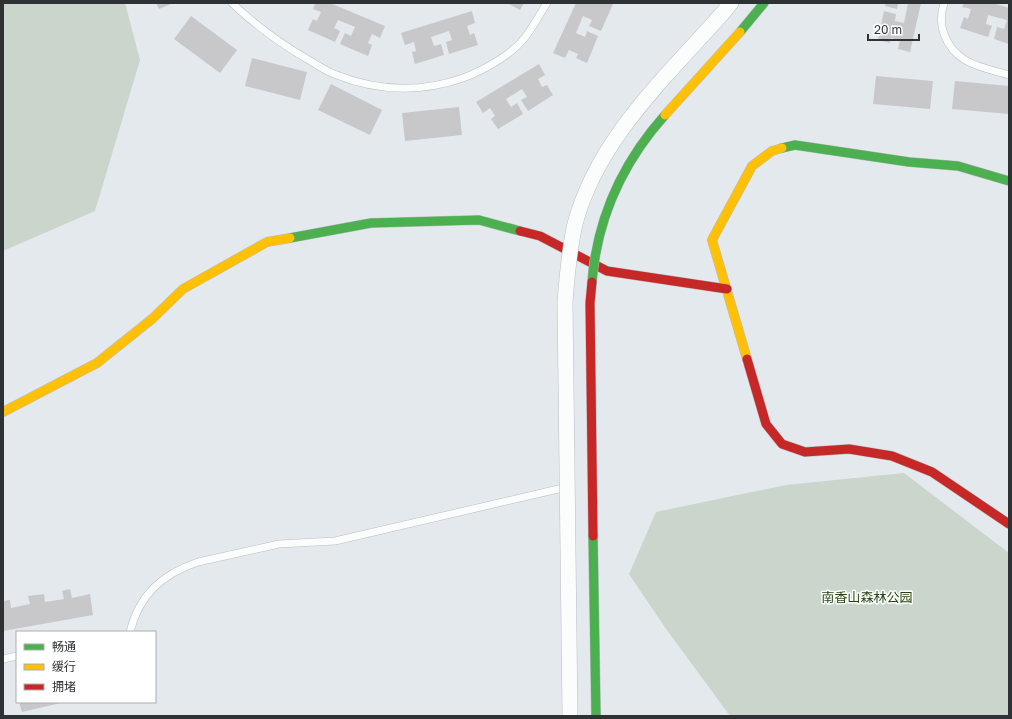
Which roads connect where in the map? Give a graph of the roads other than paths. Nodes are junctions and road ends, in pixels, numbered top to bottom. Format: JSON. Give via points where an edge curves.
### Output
{"nodes":[{"id":1,"x":232,"y":3,"type":"edge"},
{"id":2,"x":547,"y":3,"type":"edge"},
{"id":3,"x":731,"y":3,"type":"edge"},
{"id":4,"x":764,"y":3,"type":"edge"},
{"id":5,"x":944,"y":3,"type":"edge"},
{"id":6,"x":1009,"y":75,"type":"edge"},
{"id":7,"x":1009,"y":181,"type":"edge"},
{"id":8,"x":726,"y":288,"type":"junction"},
{"id":9,"x":3,"y":412,"type":"edge"},
{"id":10,"x":567,"y":487,"type":"junction"},
{"id":11,"x":1009,"y":524,"type":"edge"},
{"id":12,"x":130,"y":631,"type":"edge"},
{"id":13,"x":16,"y":656,"type":"edge"},
{"id":14,"x":3,"y":659,"type":"edge"},
{"id":15,"x":570,"y":716,"type":"edge"},
{"id":16,"x":596,"y":716,"type":"edge"}],
"edges":[{"from":1,"to":2,"type":"lane","via":[[267,34],[332,73],[360,83],[389,88],[418,88],[454,81],[500,60],[522,41]]},
{"from":3,"to":10,"type":"street","bridge":true,"via":[[630,117],[607,150],[589,186],[576,223],[568,262],[565,302]]},
{"from":4,"to":16,"type":"street","bridge":true,"via":[[650,132],[629,163],[600,230],[593,266],[590,303]]},
{"from":5,"to":6,"type":"lane","via":[[942,27],[948,43],[959,57],[975,65]]},
{"from":7,"to":8,"type":"street","via":[[958,166],[909,162],[795,145],[772,151],[752,166],[712,240]]},
{"from":8,"to":9,"type":"street","via":[[607,271],[540,236],[479,220],[371,223],[267,242],[183,289],[152,319],[97,363]]},
{"from":8,"to":11,"type":"street","via":[[766,424],[782,444],[805,452],[848,449],[892,456],[932,472]]},
{"from":10,"to":12,"type":"lane","via":[[335,541],[279,544],[185,566],[153,588],[138,609]]},
{"from":10,"to":15,"type":"street","bridge":true},
{"from":13,"to":14,"type":"lane"}]}
